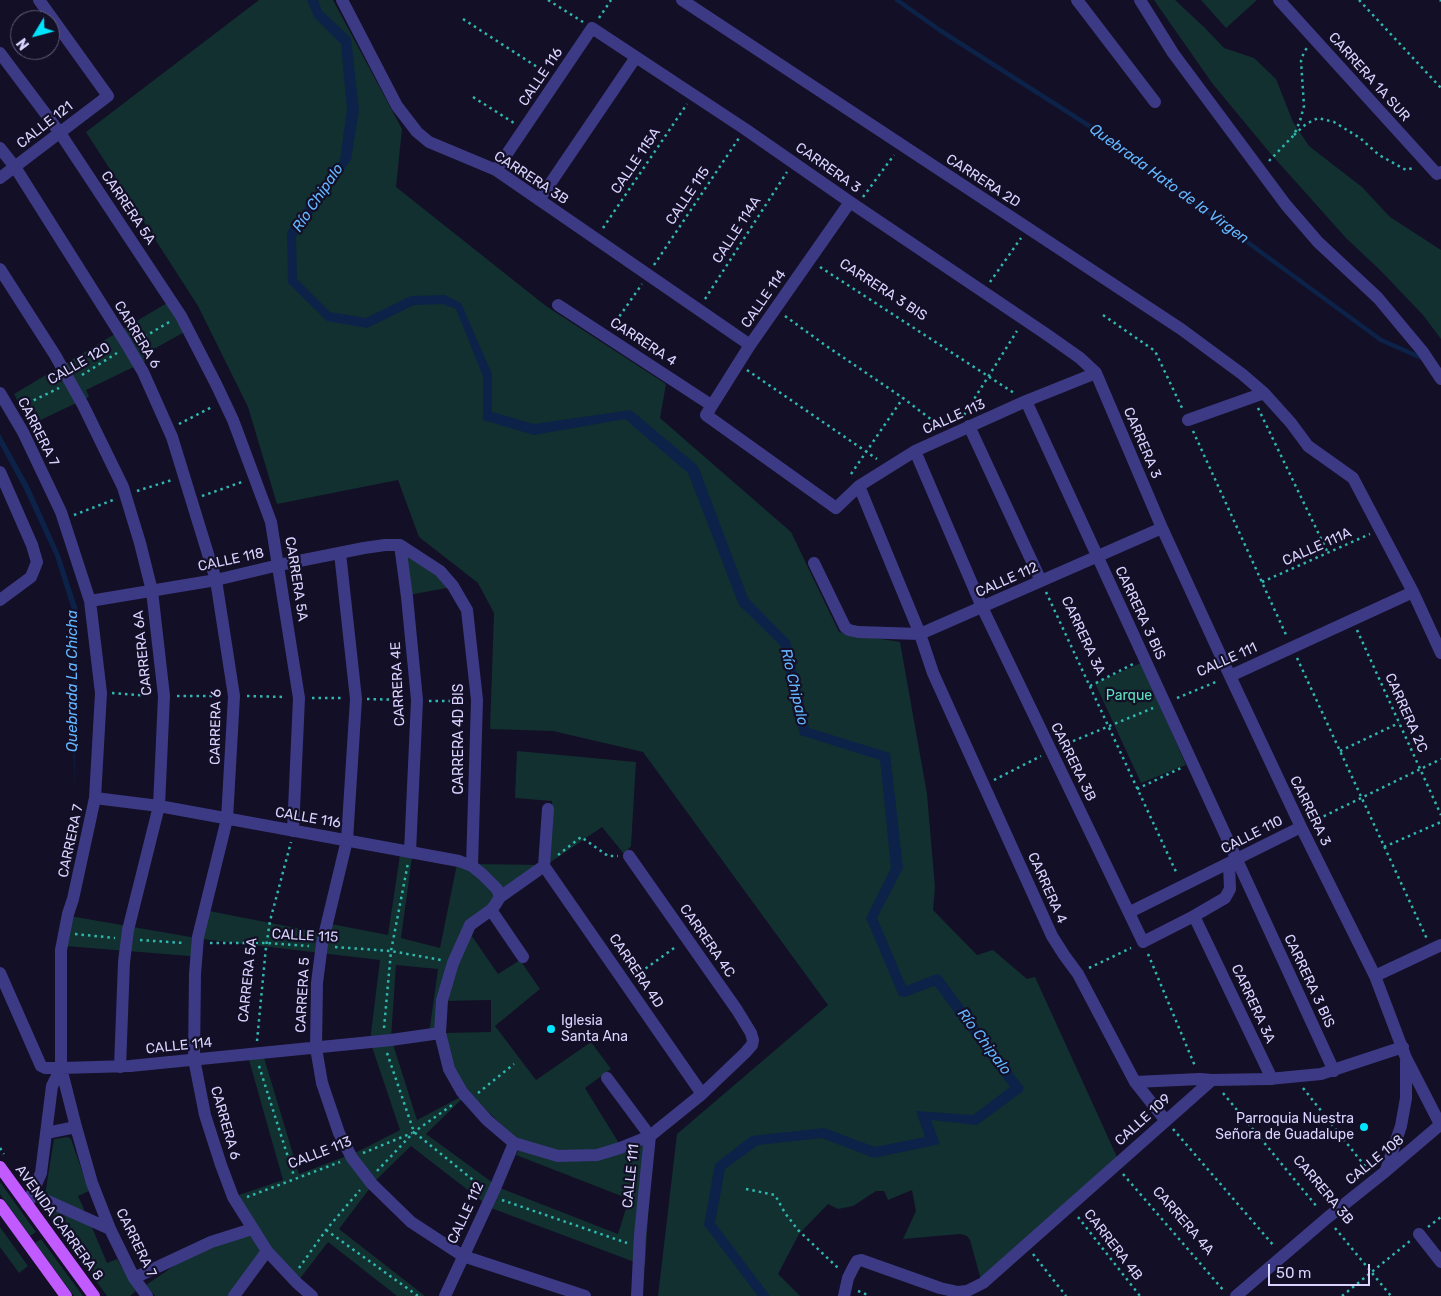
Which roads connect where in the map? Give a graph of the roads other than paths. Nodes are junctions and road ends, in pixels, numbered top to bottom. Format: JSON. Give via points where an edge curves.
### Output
{"nodes":[{"id":1,"x":39,"y":0,"type":"edge"},
{"id":2,"x":342,"y":0,"type":"edge"},
{"id":3,"x":682,"y":0,"type":"edge"},
{"id":4,"x":1077,"y":0,"type":"edge"},
{"id":5,"x":1140,"y":0,"type":"edge"},
{"id":6,"x":1284,"y":2,"type":"edge"},
{"id":7,"x":592,"y":28,"type":"joint"},
{"id":8,"x":0,"y":53,"type":"edge"},
{"id":9,"x":636,"y":57,"type":"junction"},
{"id":10,"x":1156,"y":102,"type":"dead end"},
{"id":11,"x":60,"y":133,"type":"junction"},
{"id":12,"x":0,"y":148,"type":"edge"},
{"id":13,"x":15,"y":168,"type":"junction"},
{"id":14,"x":496,"y":170,"type":"junction"},
{"id":15,"x":1439,"y":173,"type":"edge"},
{"id":16,"x":0,"y":178,"type":"edge"},
{"id":17,"x":539,"y":200,"type":"junction"},
{"id":18,"x":853,"y":204,"type":"junction"},
{"id":19,"x":0,"y":269,"type":"edge"},
{"id":20,"x":558,"y":305,"type":"dead end"},
{"id":21,"x":750,"y":344,"type":"junction"},
{"id":22,"x":1096,"y":373,"type":"junction"},
{"id":23,"x":1438,"y":374,"type":"edge"},
{"id":24,"x":0,"y":393,"type":"edge"},
{"id":25,"x":1258,"y":395,"type":"junction"},
{"id":26,"x":1026,"y":401,"type":"junction"},
{"id":27,"x":708,"y":410,"type":"junction"},
{"id":28,"x":1188,"y":420,"type":"dead end"},
{"id":29,"x":969,"y":426,"type":"junction"},
{"id":30,"x":915,"y":451,"type":"junction"},
{"id":31,"x":0,"y":472,"type":"edge"},
{"id":32,"x":859,"y":486,"type":"junction"},
{"id":33,"x":836,"y":508,"type":"joint"},
{"id":34,"x":1162,"y":528,"type":"junction"},
{"id":35,"x":400,"y":545,"type":"junction"},
{"id":36,"x":340,"y":553,"type":"junction"},
{"id":37,"x":1097,"y":556,"type":"junction"},
{"id":38,"x":814,"y":563,"type":"dead end"},
{"id":39,"x":279,"y":565,"type":"junction"},
{"id":40,"x":216,"y":580,"type":"junction"},
{"id":41,"x":1041,"y":581,"type":"junction"},
{"id":42,"x":152,"y":591,"type":"junction"},
{"id":43,"x":1413,"y":592,"type":"junction"},
{"id":44,"x":0,"y":600,"type":"edge"},
{"id":45,"x":90,"y":601,"type":"junction"},
{"id":46,"x":982,"y":607,"type":"junction"},
{"id":47,"x":920,"y":634,"type":"junction"},
{"id":48,"x":1441,"y":654,"type":"edge"},
{"id":49,"x":1230,"y":676,"type":"junction"},
{"id":50,"x":95,"y":798,"type":"junction"},
{"id":51,"x":159,"y":806,"type":"junction"},
{"id":52,"x":548,"y":809,"type":"dead end"},
{"id":53,"x":227,"y":819,"type":"junction"},
{"id":54,"x":1301,"y":827,"type":"junction"},
{"id":55,"x":293,"y":831,"type":"junction"},
{"id":56,"x":347,"y":840,"type":"junction"},
{"id":57,"x":410,"y":852,"type":"junction"},
{"id":58,"x":629,"y":856,"type":"road end"},
{"id":59,"x":1233,"y":862,"type":"junction"},
{"id":60,"x":548,"y":863,"type":"junction"},
{"id":61,"x":472,"y":866,"type":"junction"},
{"id":62,"x":500,"y":897,"type":"junction"},
{"id":63,"x":491,"y":910,"type":"junction"},
{"id":64,"x":1130,"y":912,"type":"junction"},
{"id":65,"x":1194,"y":916,"type":"junction"},
{"id":66,"x":1441,"y":945,"type":"edge"},
{"id":67,"x":523,"y":957,"type":"dead end"},
{"id":68,"x":0,"y":973,"type":"edge"},
{"id":69,"x":1375,"y":976,"type":"junction"},
{"id":70,"x":440,"y":1033,"type":"junction"},
{"id":71,"x":752,"y":1045,"type":"joint"},
{"id":72,"x":316,"y":1048,"type":"junction"},
{"id":73,"x":1404,"y":1053,"type":"junction"},
{"id":74,"x":194,"y":1059,"type":"junction"},
{"id":75,"x":120,"y":1067,"type":"junction"},
{"id":76,"x":61,"y":1068,"type":"junction"},
{"id":77,"x":1334,"y":1071,"type":"junction"},
{"id":78,"x":608,"y":1078,"type":"dead end"},
{"id":79,"x":1272,"y":1079,"type":"junction"},
{"id":80,"x":1135,"y":1082,"type":"junction"},
{"id":81,"x":1205,"y":1082,"type":"junction"},
{"id":82,"x":702,"y":1094,"type":"junction"},
{"id":83,"x":1166,"y":1121,"type":"junction"},
{"id":84,"x":1441,"y":1125,"type":"edge"},
{"id":85,"x":76,"y":1128,"type":"junction"},
{"id":86,"x":46,"y":1133,"type":"junction"},
{"id":87,"x":650,"y":1136,"type":"junction"},
{"id":88,"x":514,"y":1143,"type":"junction"},
{"id":89,"x":0,"y":1167,"type":"edge"},
{"id":90,"x":1386,"y":1171,"type":"junction"},
{"id":91,"x":29,"y":1199,"type":"junction"},
{"id":92,"x":0,"y":1205,"type":"edge"},
{"id":93,"x":110,"y":1229,"type":"junction"},
{"id":94,"x":252,"y":1229,"type":"junction"},
{"id":95,"x":1419,"y":1234,"type":"road end"},
{"id":96,"x":267,"y":1251,"type":"junction"},
{"id":97,"x":463,"y":1256,"type":"junction"},
{"id":98,"x":1441,"y":1262,"type":"edge"},
{"id":99,"x":134,"y":1278,"type":"junction"},
{"id":100,"x":66,"y":1296,"type":"edge"},
{"id":101,"x":94,"y":1296,"type":"edge"},
{"id":102,"x":147,"y":1296,"type":"edge"},
{"id":103,"x":234,"y":1296,"type":"edge"},
{"id":104,"x":312,"y":1296,"type":"edge"},
{"id":105,"x":445,"y":1296,"type":"edge"},
{"id":106,"x":585,"y":1296,"type":"edge"},
{"id":107,"x":637,"y":1296,"type":"edge"},
{"id":108,"x":844,"y":1296,"type":"edge"},
{"id":109,"x":1236,"y":1296,"type":"edge"}],
"edges":[{"from":1,"to":11,"type":"street","name":"CALLE 121","via":[[108,96]]},
{"from":2,"to":14,"type":"street","name":"CARRERA 3B","via":[[397,106],[417,132],[429,142]]},
{"from":3,"to":25,"type":"street","name":"CARRERA 2D","via":[[1181,329],[1242,374]]},
{"from":4,"to":10,"type":"street"},
{"from":5,"to":23,"type":"street","via":[[1173,52],[1286,206],[1318,242],[1378,298]]},
{"from":6,"to":15,"type":"street","name":"CARRERA 1A SUR"},
{"from":7,"to":9,"type":"street","name":"CARRERA 3"},
{"from":7,"to":14,"type":"street","name":"CALLE 116"},
{"from":8,"to":11,"type":"street","name":"CARRERA 5A"},
{"from":9,"to":17,"type":"street"},
{"from":9,"to":18,"type":"street","name":"CARRERA 3"},
{"from":11,"to":13,"type":"street","name":"CALLE 121"},
{"from":11,"to":39,"type":"street","name":"CARRERA 5A","via":[[181,316],[224,401],[254,477],[271,522]]},
{"from":12,"to":13,"type":"street","name":"CARRERA 6"},
{"from":13,"to":16,"type":"street","name":"CALLE 121"},
{"from":13,"to":40,"type":"street","name":"CARRERA 6","via":[[143,372],[169,429]]},
{"from":14,"to":17,"type":"street","name":"CARRERA 3B"},
{"from":17,"to":21,"type":"street","name":"CARRERA 3B"},
{"from":18,"to":21,"type":"street","name":"CALLE 114"},
{"from":18,"to":22,"type":"street","name":"CARRERA 3","via":[[1080,358]]},
{"from":19,"to":42,"type":"street","name":"CARRERA 6A","via":[[55,355],[123,487]]},
{"from":20,"to":27,"type":"street","name":"CARRERA 4"},
{"from":21,"to":27,"type":"street","name":"CALLE 114"},
{"from":22,"to":26,"type":"street","name":"CALLE 113"},
{"from":22,"to":34,"type":"street","name":"CARRERA 3"},
{"from":24,"to":45,"type":"street","name":"CARRERA 7","via":[[23,432],[61,512]]},
{"from":25,"to":28,"type":"street"},
{"from":25,"to":43,"type":"street","name":"CARRERA 2D","via":[[1292,423],[1308,446],[1353,478]]},
{"from":26,"to":29,"type":"street","name":"CALLE 113"},
{"from":26,"to":37,"type":"street","name":"CARRERA 3 BIS"},
{"from":27,"to":33,"type":"street","name":"CARRERA 4"},
{"from":29,"to":30,"type":"street","name":"CALLE 113"},
{"from":29,"to":41,"type":"street"},
{"from":30,"to":32,"type":"street","name":"CALLE 113"},
{"from":30,"to":46,"type":"street","name":"CARRERA 3B"},
{"from":31,"to":44,"type":"street","via":[[32,545],[36,562],[31,577]]},
{"from":32,"to":33,"type":"street","name":"CALLE 113"},
{"from":32,"to":47,"type":"street","name":"CARRERA 4"},
{"from":34,"to":37,"type":"street","name":"CALLE 112"},
{"from":34,"to":49,"type":"street","name":"CARRERA 3"},
{"from":35,"to":36,"type":"street","name":"CALLE 118"},
{"from":35,"to":57,"type":"street","name":"CARRERA 4E","via":[[417,700]]},
{"from":35,"to":61,"type":"street","name":"CARRERA 4D BIS","via":[[440,571],[467,610],[477,700]]},
{"from":36,"to":39,"type":"street","name":"CALLE 118"},
{"from":36,"to":56,"type":"street","name":"CARRERA 5","via":[[356,698]]},
{"from":37,"to":41,"type":"street","name":"CALLE 112"},
{"from":37,"to":59,"type":"street","name":"CARRERA 3 BIS","via":[[1192,763]]},
{"from":38,"to":47,"type":"street","name":"CALLE 112","via":[[848,630]]},
{"from":39,"to":40,"type":"street","name":"CALLE 118"},
{"from":39,"to":55,"type":"street","name":"CARRERA 5A","via":[[299,698]]},
{"from":40,"to":42,"type":"street","name":"CALLE 118"},
{"from":40,"to":53,"type":"street","name":"CARRERA 6","via":[[234,696]]},
{"from":41,"to":46,"type":"street","name":"CALLE 112"},
{"from":42,"to":45,"type":"street","name":"CALLE 118"},
{"from":42,"to":51,"type":"street","name":"CARRERA 6A","via":[[164,696]]},
{"from":43,"to":48,"type":"street","name":"CARRERA 2D"},
{"from":43,"to":49,"type":"street","name":"CALLE 111"},
{"from":45,"to":50,"type":"street","name":"CARRERA 7","via":[[100,693]]},
{"from":46,"to":47,"type":"street","name":"CALLE 112"},
{"from":46,"to":64,"type":"street","name":"CARRERA 3B"},
{"from":47,"to":80,"type":"street","name":"CARRERA 4","via":[[933,673],[1052,936],[1077,973]]},
{"from":49,"to":54,"type":"street","name":"CARRERA 3"},
{"from":50,"to":51,"type":"street","name":"CALLE 116"},
{"from":50,"to":76,"type":"street","name":"CARRERA 7","via":[[61,950]]},
{"from":51,"to":53,"type":"street","name":"CALLE 116"},
{"from":51,"to":75,"type":"street","name":"CARRERA 6A","via":[[126,939]]},
{"from":52,"to":60,"type":"street"},
{"from":53,"to":55,"type":"street","name":"CALLE 116"},
{"from":53,"to":74,"type":"street","name":"CARRERA 6","via":[[198,944]]},
{"from":54,"to":59,"type":"street","name":"CALLE 110"},
{"from":54,"to":69,"type":"street","name":"CARRERA 3"},
{"from":55,"to":56,"type":"street","name":"CALLE 116"},
{"from":56,"to":57,"type":"street","name":"CALLE 116"},
{"from":56,"to":72,"type":"street","name":"CARRERA 5","via":[[321,946]]},
{"from":57,"to":61,"type":"street","name":"CALLE 116"},
{"from":58,"to":71,"type":"street","name":"CARRERA 4C","via":[[737,1010],[750,1033]]},
{"from":59,"to":64,"type":"street","name":"CALLE 110"},
{"from":59,"to":65,"type":"street","via":[[1230,889],[1225,898]]},
{"from":59,"to":77,"type":"street","name":"CARRERA 3 BIS"},
{"from":60,"to":62,"type":"street"},
{"from":60,"to":82,"type":"street","name":"CARRERA 4D"},
{"from":61,"to":62,"type":"street","name":"CALLE 116","via":[[497,889]]},
{"from":62,"to":63,"type":"street"},
{"from":63,"to":67,"type":"street"},
{"from":63,"to":70,"type":"street","via":[[470,925],[453,963],[442,1000]]},
{"from":64,"to":65,"type":"street","name":"CARRERA 3B","via":[[1143,942]]},
{"from":65,"to":79,"type":"street","name":"CARRERA 3A"},
{"from":66,"to":69,"type":"street"},
{"from":68,"to":76,"type":"street","name":"CALLE 114","via":[[41,1066]]},
{"from":69,"to":73,"type":"street","name":"CARRERA 3"},
{"from":70,"to":72,"type":"street","name":"CALLE 114"},
{"from":70,"to":88,"type":"street","via":[[449,1068],[462,1092]]},
{"from":71,"to":82,"type":"street","name":"CALLE 111"},
{"from":72,"to":74,"type":"street","name":"CALLE 114"},
{"from":72,"to":97,"type":"street","name":"CARRERA 5","via":[[322,1083],[339,1133],[352,1158],[372,1184],[411,1222]]},
{"from":73,"to":77,"type":"street"},
{"from":73,"to":84,"type":"street","name":"CARRERA 3"},
{"from":73,"to":90,"type":"street","via":[[1406,1098],[1401,1126]]},
{"from":74,"to":75,"type":"street","name":"CALLE 114"},
{"from":74,"to":94,"type":"street","name":"CARRERA 6","via":[[205,1115],[221,1165],[236,1202]]},
{"from":75,"to":76,"type":"street","name":"CALLE 114"},
{"from":76,"to":85,"type":"street","name":"CARRERA 7"},
{"from":76,"to":86,"type":"street","via":[[52,1086]]},
{"from":77,"to":79,"type":"street"},
{"from":78,"to":87,"type":"street"},
{"from":79,"to":81,"type":"street"},
{"from":80,"to":81,"type":"street"},
{"from":80,"to":83,"type":"street","name":"CARRERA 4"},
{"from":81,"to":83,"type":"street","name":"CALLE 109"},
{"from":82,"to":87,"type":"street","name":"CALLE 111"},
{"from":83,"to":108,"type":"street","name":"CALLE 109","via":[[983,1283],[958,1292],[861,1260],[857,1261],[848,1278]]},
{"from":84,"to":90,"type":"street","name":"CALLE 108"},
{"from":85,"to":86,"type":"street"},
{"from":85,"to":93,"type":"street","name":"CARRERA 7"},
{"from":86,"to":91,"type":"street","via":[[40,1174]]},
{"from":87,"to":88,"type":"street","via":[[597,1155],[558,1156]]},
{"from":87,"to":107,"type":"street","name":"CALLE 111"},
{"from":88,"to":97,"type":"street","name":"CALLE 112"},
{"from":89,"to":91,"type":"main road","name":"AVENIDA CARRERA 8"},
{"from":90,"to":109,"type":"street","name":"CALLE 108"},
{"from":91,"to":93,"type":"street"},
{"from":91,"to":101,"type":"main road","name":"AVENIDA CARRERA 8"},
{"from":92,"to":100,"type":"main road"},
{"from":93,"to":99,"type":"street","name":"CARRERA 7"},
{"from":94,"to":96,"type":"street","name":"CARRERA 6"},
{"from":94,"to":99,"type":"street","via":[[211,1242]]},
{"from":95,"to":98,"type":"street"},
{"from":96,"to":103,"type":"street"},
{"from":96,"to":104,"type":"street","name":"CARRERA 6"},
{"from":97,"to":105,"type":"street","name":"CALLE 112"},
{"from":97,"to":106,"type":"street","name":"CARRERA 5"},
{"from":99,"to":102,"type":"street","name":"CARRERA 7"}]}
